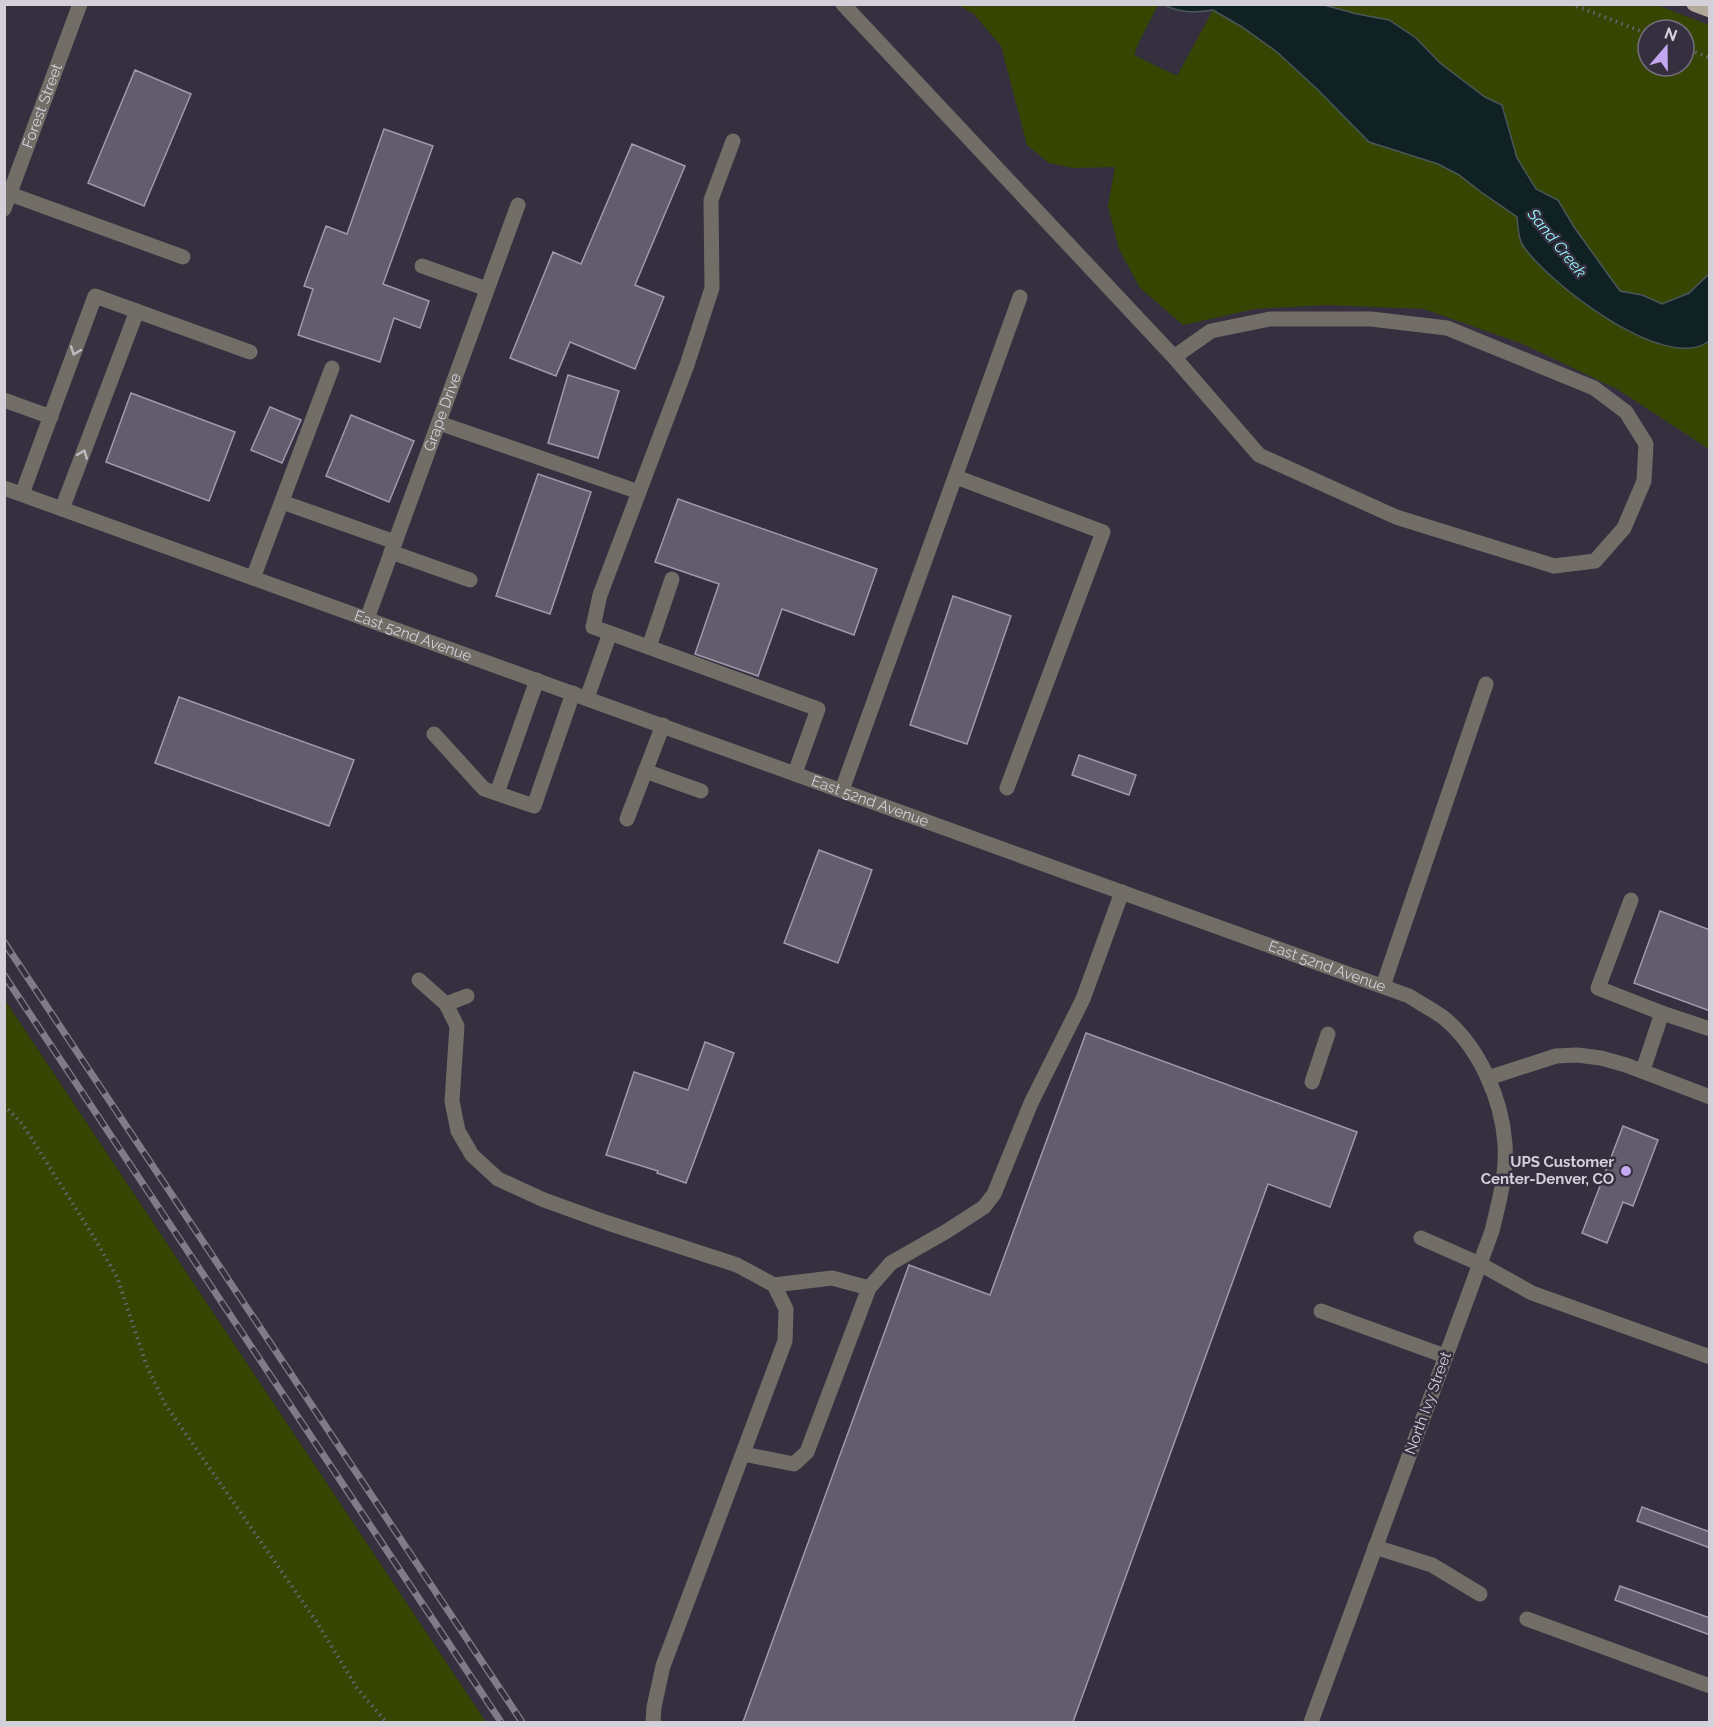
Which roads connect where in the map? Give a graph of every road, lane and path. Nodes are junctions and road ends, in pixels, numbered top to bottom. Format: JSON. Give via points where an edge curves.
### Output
{"nodes":[{"id":1,"x":80,"y":4,"type":"edge"},
{"id":2,"x":843,"y":4,"type":"edge"},
{"id":3,"x":1572,"y":4,"type":"edge"},
{"id":4,"x":1694,"y":4,"type":"edge"},
{"id":5,"x":1710,"y":10,"type":"edge"},
{"id":6,"x":1636,"y":29,"type":"edge"},
{"id":7,"x":733,"y":141,"type":"dead end"},
{"id":8,"x":10,"y":194,"type":"junction"},
{"id":9,"x":518,"y":205,"type":"dead end"},
{"id":10,"x":5,"y":209,"type":"edge"},
{"id":11,"x":183,"y":257,"type":"dead end"},
{"id":12,"x":422,"y":267,"type":"dead end"},
{"id":13,"x":487,"y":289,"type":"junction"},
{"id":14,"x":1020,"y":297,"type":"dead end"},
{"id":15,"x":137,"y":311,"type":"junction"},
{"id":16,"x":250,"y":352,"type":"dead end"},
{"id":17,"x":1174,"y":357,"type":"junction"},
{"id":18,"x":332,"y":368,"type":"dead end"},
{"id":19,"x":4,"y":400,"type":"edge"},
{"id":20,"x":51,"y":417,"type":"junction"},
{"id":21,"x":439,"y":423,"type":"junction"},
{"id":22,"x":956,"y":477,"type":"junction"},
{"id":23,"x":4,"y":488,"type":"edge"},
{"id":24,"x":639,"y":492,"type":"junction"},
{"id":25,"x":22,"y":495,"type":"junction"},
{"id":26,"x":282,"y":501,"type":"junction"},
{"id":27,"x":62,"y":509,"type":"junction"},
{"id":28,"x":393,"y":547,"type":"junction"},
{"id":29,"x":253,"y":578,"type":"junction"},
{"id":30,"x":672,"y":579,"type":"dead end"},
{"id":31,"x":470,"y":580,"type":"dead end"},
{"id":32,"x":367,"y":619,"type":"junction"},
{"id":33,"x":610,"y":633,"type":"junction"},
{"id":34,"x":649,"y":647,"type":"junction"},
{"id":35,"x":537,"y":680,"type":"junction"},
{"id":36,"x":1486,"y":684,"type":"dead end"},
{"id":37,"x":580,"y":695,"type":"junction"},
{"id":38,"x":663,"y":725,"type":"junction"},
{"id":39,"x":434,"y":734,"type":"dead end"},
{"id":40,"x":645,"y":771,"type":"junction"},
{"id":41,"x":795,"y":773,"type":"junction"},
{"id":42,"x":1008,"y":788,"type":"dead end"},
{"id":43,"x":701,"y":790,"type":"dead end"},
{"id":44,"x":842,"y":790,"type":"junction"},
{"id":45,"x":497,"y":793,"type":"junction"},
{"id":46,"x":627,"y":819,"type":"dead end"},
{"id":47,"x":1122,"y":892,"type":"junction"},
{"id":48,"x":1630,"y":900,"type":"dead end"},
{"id":49,"x":419,"y":980,"type":"dead end"},
{"id":50,"x":1383,"y":986,"type":"junction"},
{"id":51,"x":467,"y":996,"type":"dead end"},
{"id":52,"x":447,"y":1004,"type":"junction"},
{"id":53,"x":1662,"y":1013,"type":"junction"},
{"id":54,"x":1710,"y":1029,"type":"edge"},
{"id":55,"x":1328,"y":1034,"type":"dead end"},
{"id":56,"x":1642,"y":1070,"type":"junction"},
{"id":57,"x":1488,"y":1078,"type":"junction"},
{"id":58,"x":1312,"y":1082,"type":"dead end"},
{"id":59,"x":1710,"y":1096,"type":"edge"},
{"id":60,"x":4,"y":1105,"type":"edge"},
{"id":61,"x":1421,"y":1238,"type":"dead end"},
{"id":62,"x":1480,"y":1264,"type":"junction"},
{"id":63,"x":774,"y":1285,"type":"junction"},
{"id":64,"x":869,"y":1288,"type":"junction"},
{"id":65,"x":1321,"y":1311,"type":"dead end"},
{"id":66,"x":1445,"y":1356,"type":"junction"},
{"id":67,"x":1710,"y":1357,"type":"edge"},
{"id":68,"x":743,"y":1455,"type":"junction"},
{"id":69,"x":1375,"y":1547,"type":"junction"},
{"id":70,"x":1480,"y":1594,"type":"dead end"},
{"id":71,"x":1527,"y":1619,"type":"dead end"},
{"id":72,"x":1710,"y":1686,"type":"edge"},
{"id":73,"x":386,"y":1722,"type":"edge"},
{"id":74,"x":652,"y":1722,"type":"edge"},
{"id":75,"x":1311,"y":1722,"type":"edge"}],
"edges":[{"from":1,"to":8,"type":"street","name":"Forest Street"},
{"from":2,"to":17,"type":"street"},
{"from":3,"to":6,"type":"path"},
{"from":4,"to":5,"type":"main road"},
{"from":7,"to":24,"type":"street","via":[[711,200],[712,288]]},
{"from":8,"to":10,"type":"street","name":"Forest Street"},
{"from":8,"to":11,"type":"street"},
{"from":9,"to":13,"type":"street","name":"Grape Drive"},
{"from":12,"to":13,"type":"street"},
{"from":13,"to":21,"type":"street","name":"Grape Drive"},
{"from":14,"to":22,"type":"street"},
{"from":15,"to":16,"type":"street"},
{"from":15,"to":20,"type":"street","one_way":true,"via":[[95,296]]},
{"from":27,"to":15,"type":"street","one_way":true},
{"from":17,"to":17,"type":"street","via":[[1259,455],[1396,517],[1554,566],[1595,561],[1624,528],[1644,481],[1646,444],[1626,412],[1594,388],[1447,327],[1371,319],[1270,319],[1211,331]]},
{"from":18,"to":26,"type":"street"},
{"from":19,"to":20,"type":"street"},
{"from":20,"to":25,"type":"street"},
{"from":21,"to":24,"type":"street"},
{"from":21,"to":28,"type":"street","name":"Grape Drive"},
{"from":22,"to":42,"type":"street","via":[[1103,532]]},
{"from":22,"to":44,"type":"street"},
{"from":23,"to":25,"type":"street","name":"East 52nd Avenue"},
{"from":24,"to":33,"type":"street","via":[[600,595],[593,627]]},
{"from":25,"to":27,"type":"street","name":"East 52nd Avenue"},
{"from":26,"to":28,"type":"street"},
{"from":26,"to":29,"type":"street"},
{"from":27,"to":29,"type":"street","name":"East 52nd Avenue"},
{"from":28,"to":31,"type":"street"},
{"from":28,"to":32,"type":"street","name":"Grape Drive"},
{"from":29,"to":32,"type":"street","name":"East 52nd Avenue"},
{"from":30,"to":34,"type":"street"},
{"from":32,"to":35,"type":"street","name":"East 52nd Avenue"},
{"from":33,"to":34,"type":"street"},
{"from":33,"to":37,"type":"street"},
{"from":34,"to":41,"type":"street","via":[[818,709]]},
{"from":35,"to":37,"type":"street","name":"East 52nd Avenue"},
{"from":35,"to":45,"type":"street"},
{"from":36,"to":50,"type":"street"},
{"from":37,"to":38,"type":"street","name":"East 52nd Avenue"},
{"from":37,"to":45,"type":"street","via":[[534,806]]},
{"from":38,"to":40,"type":"street"},
{"from":38,"to":41,"type":"street","name":"East 52nd Avenue"},
{"from":39,"to":45,"type":"street","via":[[484,789]]},
{"from":40,"to":43,"type":"street"},
{"from":40,"to":46,"type":"street"},
{"from":41,"to":44,"type":"street","name":"East 52nd Avenue"},
{"from":44,"to":47,"type":"street","name":"East 52nd Avenue"},
{"from":47,"to":50,"type":"street","name":"East 52nd Avenue"},
{"from":47,"to":64,"type":"street","via":[[1083,999],[1031,1103],[994,1194],[984,1207],[891,1263]]},
{"from":48,"to":53,"type":"street","via":[[1598,988]]},
{"from":49,"to":52,"type":"street"},
{"from":50,"to":57,"type":"street","name":"East 52nd Avenue","via":[[1409,996],[1444,1019],[1468,1045]]},
{"from":51,"to":52,"type":"street"},
{"from":52,"to":63,"type":"street","via":[[456,1026],[452,1101],[458,1131],[472,1155],[498,1179],[544,1200],[737,1265]]},
{"from":53,"to":54,"type":"street"},
{"from":53,"to":56,"type":"street"},
{"from":55,"to":58,"type":"street"},
{"from":56,"to":57,"type":"street","via":[[1577,1054],[1556,1056]]},
{"from":56,"to":59,"type":"street"},
{"from":57,"to":62,"type":"street","name":"North Ivy Street","via":[[1500,1113],[1505,1145],[1503,1188]]},
{"from":60,"to":73,"type":"path","via":[[23,1125],[117,1277],[146,1364],[165,1404],[316,1621],[357,1688]]},
{"from":61,"to":62,"type":"street"},
{"from":62,"to":66,"type":"street","name":"North Ivy Street"},
{"from":62,"to":67,"type":"street","via":[[1532,1293]]},
{"from":63,"to":64,"type":"street","via":[[832,1278]]},
{"from":63,"to":68,"type":"street","via":[[786,1309],[785,1341]]},
{"from":64,"to":68,"type":"street","via":[[807,1452],[795,1464]]},
{"from":65,"to":66,"type":"street"},
{"from":66,"to":69,"type":"street","name":"North Ivy Street"},
{"from":68,"to":74,"type":"street","via":[[663,1666]]},
{"from":69,"to":70,"type":"street","via":[[1432,1565]]},
{"from":69,"to":75,"type":"street","name":"North Ivy Street"},
{"from":71,"to":72,"type":"street"}]}
